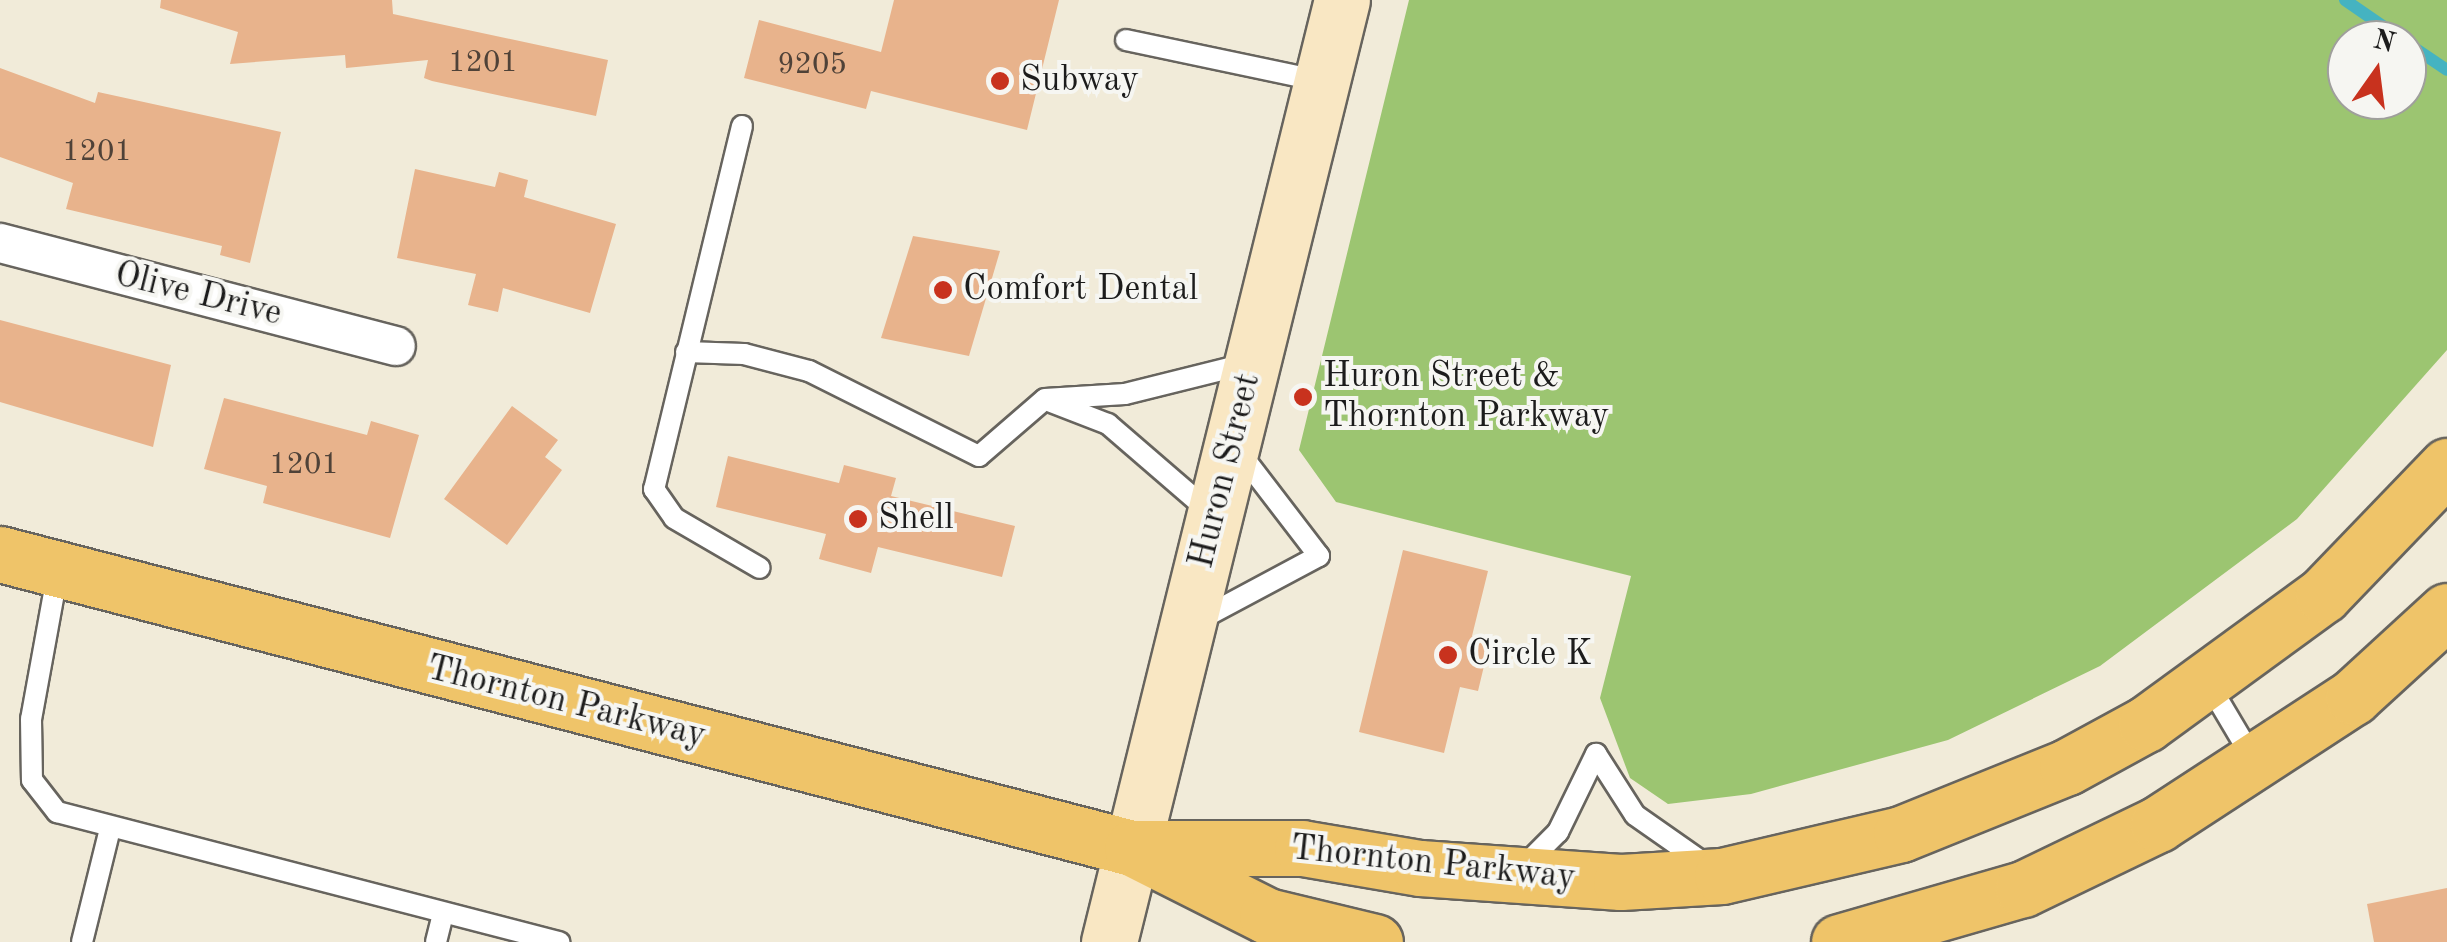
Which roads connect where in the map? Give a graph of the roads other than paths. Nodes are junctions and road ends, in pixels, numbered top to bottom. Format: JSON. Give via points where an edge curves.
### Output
{"nodes":[{"id":1,"x":1342,"y":0,"type":"edge"},
{"id":2,"x":1126,"y":40,"type":"dead end"},
{"id":3,"x":1322,"y":81,"type":"junction"},
{"id":4,"x":742,"y":126,"type":"dead end"},
{"id":5,"x":0,"y":244,"type":"edge"},
{"id":6,"x":396,"y":346,"type":"dead end"},
{"id":7,"x":686,"y":352,"type":"junction"},
{"id":8,"x":1252,"y":363,"type":"junction"},
{"id":9,"x":1045,"y":399,"type":"junction"},
{"id":10,"x":1232,"y":443,"type":"junction"},
{"id":11,"x":2447,"y":466,"type":"edge"},
{"id":12,"x":1214,"y":516,"type":"junction"},
{"id":13,"x":0,"y":554,"type":"edge"},
{"id":14,"x":760,"y":568,"type":"dead end"},
{"id":15,"x":58,"y":569,"type":"junction"},
{"id":16,"x":2447,"y":611,"type":"edge"},
{"id":17,"x":1187,"y":626,"type":"junction"},
{"id":18,"x":2207,"y":682,"type":"junction"},
{"id":19,"x":2257,"y":765,"type":"junction"},
{"id":20,"x":110,"y":828,"type":"junction"},
{"id":21,"x":1132,"y":848,"type":"junction"},
{"id":22,"x":1722,"y":876,"type":"junction"},
{"id":23,"x":1514,"y":877,"type":"junction"},
{"id":24,"x":443,"y":913,"type":"junction"},
{"id":25,"x":526,"y":938,"type":"edge"},
{"id":26,"x":82,"y":942,"type":"edge"},
{"id":27,"x":436,"y":942,"type":"edge"},
{"id":28,"x":559,"y":942,"type":"edge"},
{"id":29,"x":1110,"y":942,"type":"edge"},
{"id":30,"x":1374,"y":942,"type":"edge"},
{"id":31,"x":1839,"y":942,"type":"edge"}],
"edges":[{"from":1,"to":3,"type":"main road","name":"Huron Street"},
{"from":2,"to":3,"type":"lane"},
{"from":3,"to":8,"type":"main road","name":"Huron Street"},
{"from":4,"to":7,"type":"lane"},
{"from":5,"to":6,"type":"street","name":"Olive Drive"},
{"from":7,"to":9,"type":"lane","via":[[744,354],[810,372],[979,456]]},
{"from":7,"to":14,"type":"lane","via":[[654,488],[674,518]]},
{"from":8,"to":9,"type":"lane","via":[[1126,394]]},
{"from":8,"to":10,"type":"main road","name":"Huron Street"},
{"from":9,"to":12,"type":"lane","via":[[1108,424]]},
{"from":10,"to":12,"type":"main road","name":"Huron Street"},
{"from":10,"to":17,"type":"lane","via":[[1319,556]]},
{"from":11,"to":18,"type":"main road","name":"Thornton Parkway","via":[[2323,595]]},
{"from":12,"to":17,"type":"main road","name":"Huron Street"},
{"from":13,"to":15,"type":"main road","name":"Thornton Parkway"},
{"from":15,"to":20,"type":"lane","via":[[31,719],[32,780],[57,812]]},
{"from":15,"to":21,"type":"main road","name":"Thornton Parkway"},
{"from":16,"to":19,"type":"main road","via":[[2354,697]]},
{"from":17,"to":21,"type":"main road","name":"Huron Street"},
{"from":18,"to":19,"type":"lane"},
{"from":18,"to":22,"type":"main road","name":"Thornton Parkway","via":[[2067,768],[1986,802],[1831,855]]},
{"from":19,"to":31,"type":"main road","via":[[2115,847],[2023,889]]},
{"from":20,"to":24,"type":"lane"},
{"from":20,"to":26,"type":"lane"},
{"from":21,"to":23,"type":"main road","name":"Thornton Parkway","via":[[1302,848]]},
{"from":21,"to":29,"type":"main road","name":"Huron Street"},
{"from":21,"to":30,"type":"main road","name":"Thornton Parkway","via":[[1267,916]]},
{"from":22,"to":23,"type":"main road","name":"Thornton Parkway","via":[[1621,882]]},
{"from":22,"to":23,"type":"lane","via":[[1635,816],[1596,754],[1558,832]]},
{"from":24,"to":25,"type":"lane"},
{"from":24,"to":27,"type":"lane"},
{"from":25,"to":28,"type":"lane"}]}
